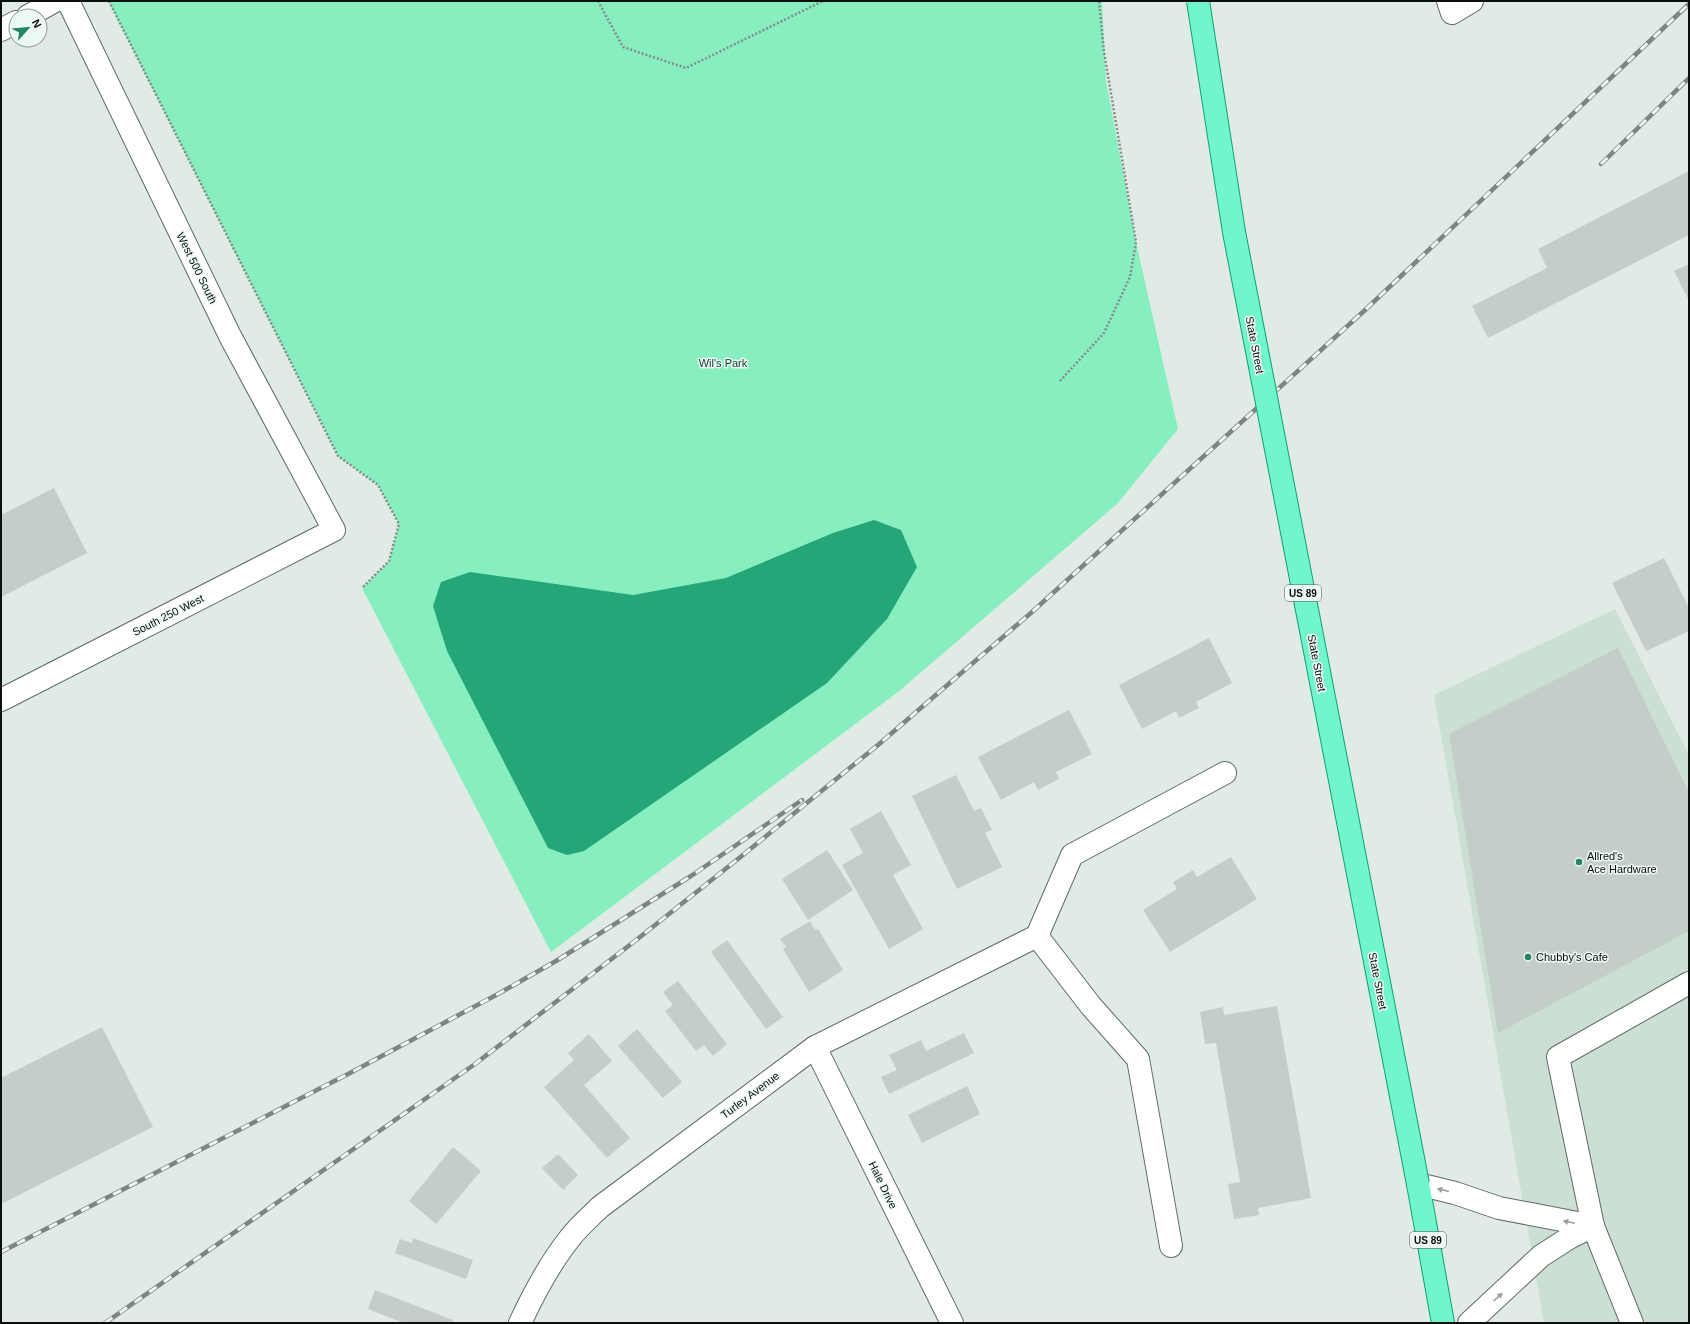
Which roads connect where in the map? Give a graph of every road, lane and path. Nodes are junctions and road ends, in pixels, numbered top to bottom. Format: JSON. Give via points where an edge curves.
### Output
{"nodes":[{"id":1,"x":55,"y":1,"type":"edge"},
{"id":2,"x":68,"y":1,"type":"edge"},
{"id":3,"x":109,"y":1,"type":"edge"},
{"id":4,"x":598,"y":1,"type":"edge"},
{"id":5,"x":823,"y":1,"type":"edge"},
{"id":6,"x":1100,"y":1,"type":"edge"},
{"id":7,"x":1198,"y":1,"type":"edge"},
{"id":8,"x":1448,"y":1,"type":"edge"},
{"id":9,"x":1472,"y":1,"type":"edge"},
{"id":10,"x":42,"y":8,"type":"edge"},
{"id":11,"x":1060,"y":381,"type":"dead end"},
{"id":12,"x":334,"y":530,"type":"joint"},
{"id":13,"x":362,"y":588,"type":"dead end"},
{"id":14,"x":1,"y":700,"type":"edge"},
{"id":15,"x":1224,"y":773,"type":"dead end"},
{"id":16,"x":1038,"y":936,"type":"junction"},
{"id":17,"x":1689,"y":984,"type":"edge"},
{"id":18,"x":815,"y":1047,"type":"junction"},
{"id":19,"x":1418,"y":1184,"type":"junction"},
{"id":20,"x":1593,"y":1226,"type":"junction"},
{"id":21,"x":1171,"y":1246,"type":"dead end"},
{"id":22,"x":520,"y":1323,"type":"edge"},
{"id":23,"x":952,"y":1323,"type":"edge"},
{"id":24,"x":1443,"y":1323,"type":"edge"},
{"id":25,"x":1468,"y":1323,"type":"edge"},
{"id":26,"x":1632,"y":1323,"type":"edge"}],
"edges":[{"from":1,"to":10,"type":"street"},
{"from":2,"to":12,"type":"street","name":"West 500 South","via":[[230,336]]},
{"from":3,"to":13,"type":"path","via":[[338,456],[378,485],[399,524],[389,561]]},
{"from":4,"to":5,"type":"path","via":[[623,47],[686,68]]},
{"from":6,"to":11,"type":"path","via":[[1104,52],[1136,242],[1130,277],[1104,333]]},
{"from":7,"to":19,"type":"main road","name":"State Street","number":"US 89","bridge":true,"via":[[1234,232]]},
{"from":8,"to":9,"type":"street","via":[[1452,13]]},
{"from":12,"to":14,"type":"street","name":"South 250 West"},
{"from":15,"to":16,"type":"street","via":[[1072,855]]},
{"from":16,"to":18,"type":"street","name":"Turley Avenue"},
{"from":16,"to":21,"type":"street","via":[[1091,1006],[1138,1059]]},
{"from":17,"to":20,"type":"street","via":[[1558,1057]]},
{"from":18,"to":22,"type":"street","name":"Turley Avenue","via":[[600,1207],[570,1237],[548,1268]]},
{"from":18,"to":23,"type":"street","name":"Hale Drive"},
{"from":20,"to":19,"type":"street","one_way":true,"via":[[1499,1208]]},
{"from":19,"to":24,"type":"main road","name":"State Street","number":"US 89"},
{"from":25,"to":20,"type":"street","one_way":true,"via":[[1541,1256]]},
{"from":20,"to":26,"type":"street"}]}
